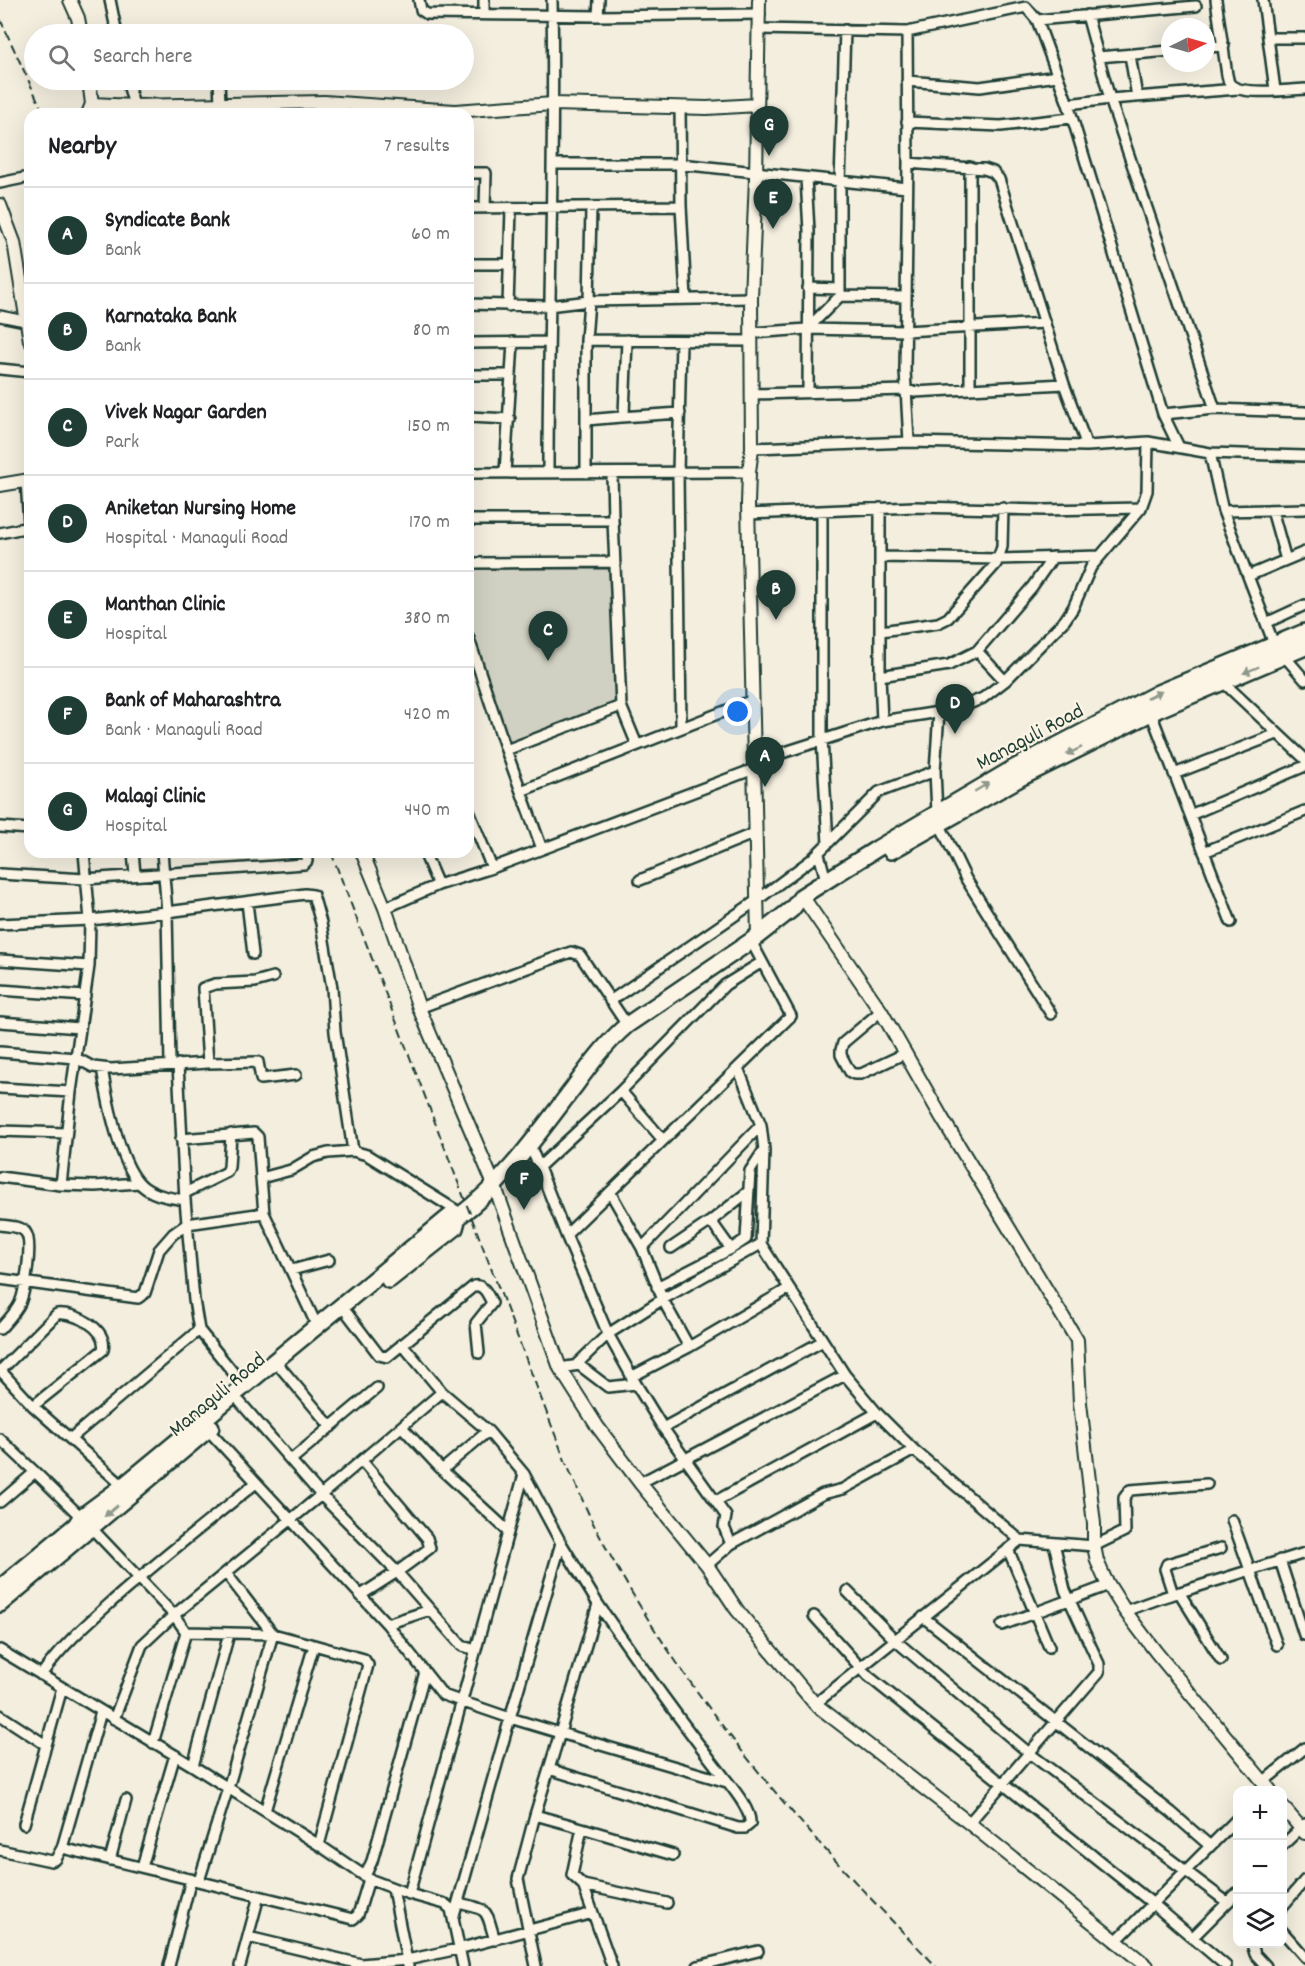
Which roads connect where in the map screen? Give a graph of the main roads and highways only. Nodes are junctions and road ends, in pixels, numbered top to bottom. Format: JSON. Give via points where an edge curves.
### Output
{"nodes":[{"id":1,"x":1305,"y":632,"type":"edge"},
{"id":2,"x":1305,"y":647,"type":"edge"},
{"id":3,"x":939,"y":819,"type":"junction"},
{"id":4,"x":800,"y":903,"type":"junction"},
{"id":5,"x":460,"y":1215,"type":"junction"},
{"id":6,"x":86,"y":1522,"type":"junction"},
{"id":7,"x":0,"y":1588,"type":"edge"},
{"id":8,"x":0,"y":1604,"type":"edge"}],
"edges":[{"from":3,"to":1,"type":"main road","name":"Managuli Road","one_way":true,"via":[[1014,768],[1143,700]]},
{"from":2,"to":3,"type":"main road","name":"Managuli Road","one_way":true,"via":[[1151,713]]},
{"from":3,"to":4,"type":"main road","name":"Managuli Road"},
{"from":3,"to":4,"type":"main road","name":"Managuli Road","via":[[826,880]]},
{"from":4,"to":5,"type":"main road","name":"Managuli Road","via":[[610,1040],[495,1186]]},
{"from":5,"to":6,"type":"main road","name":"Managuli Road","one_way":true,"via":[[455,1228],[208,1430]]},
{"from":5,"to":6,"type":"main road","name":"Managuli Road","via":[[448,1218],[123,1486]]},
{"from":6,"to":7,"type":"main road","name":"Managuli Road","via":[[76,1525]]},
{"from":6,"to":8,"type":"main road","name":"Managuli Road"}]}
